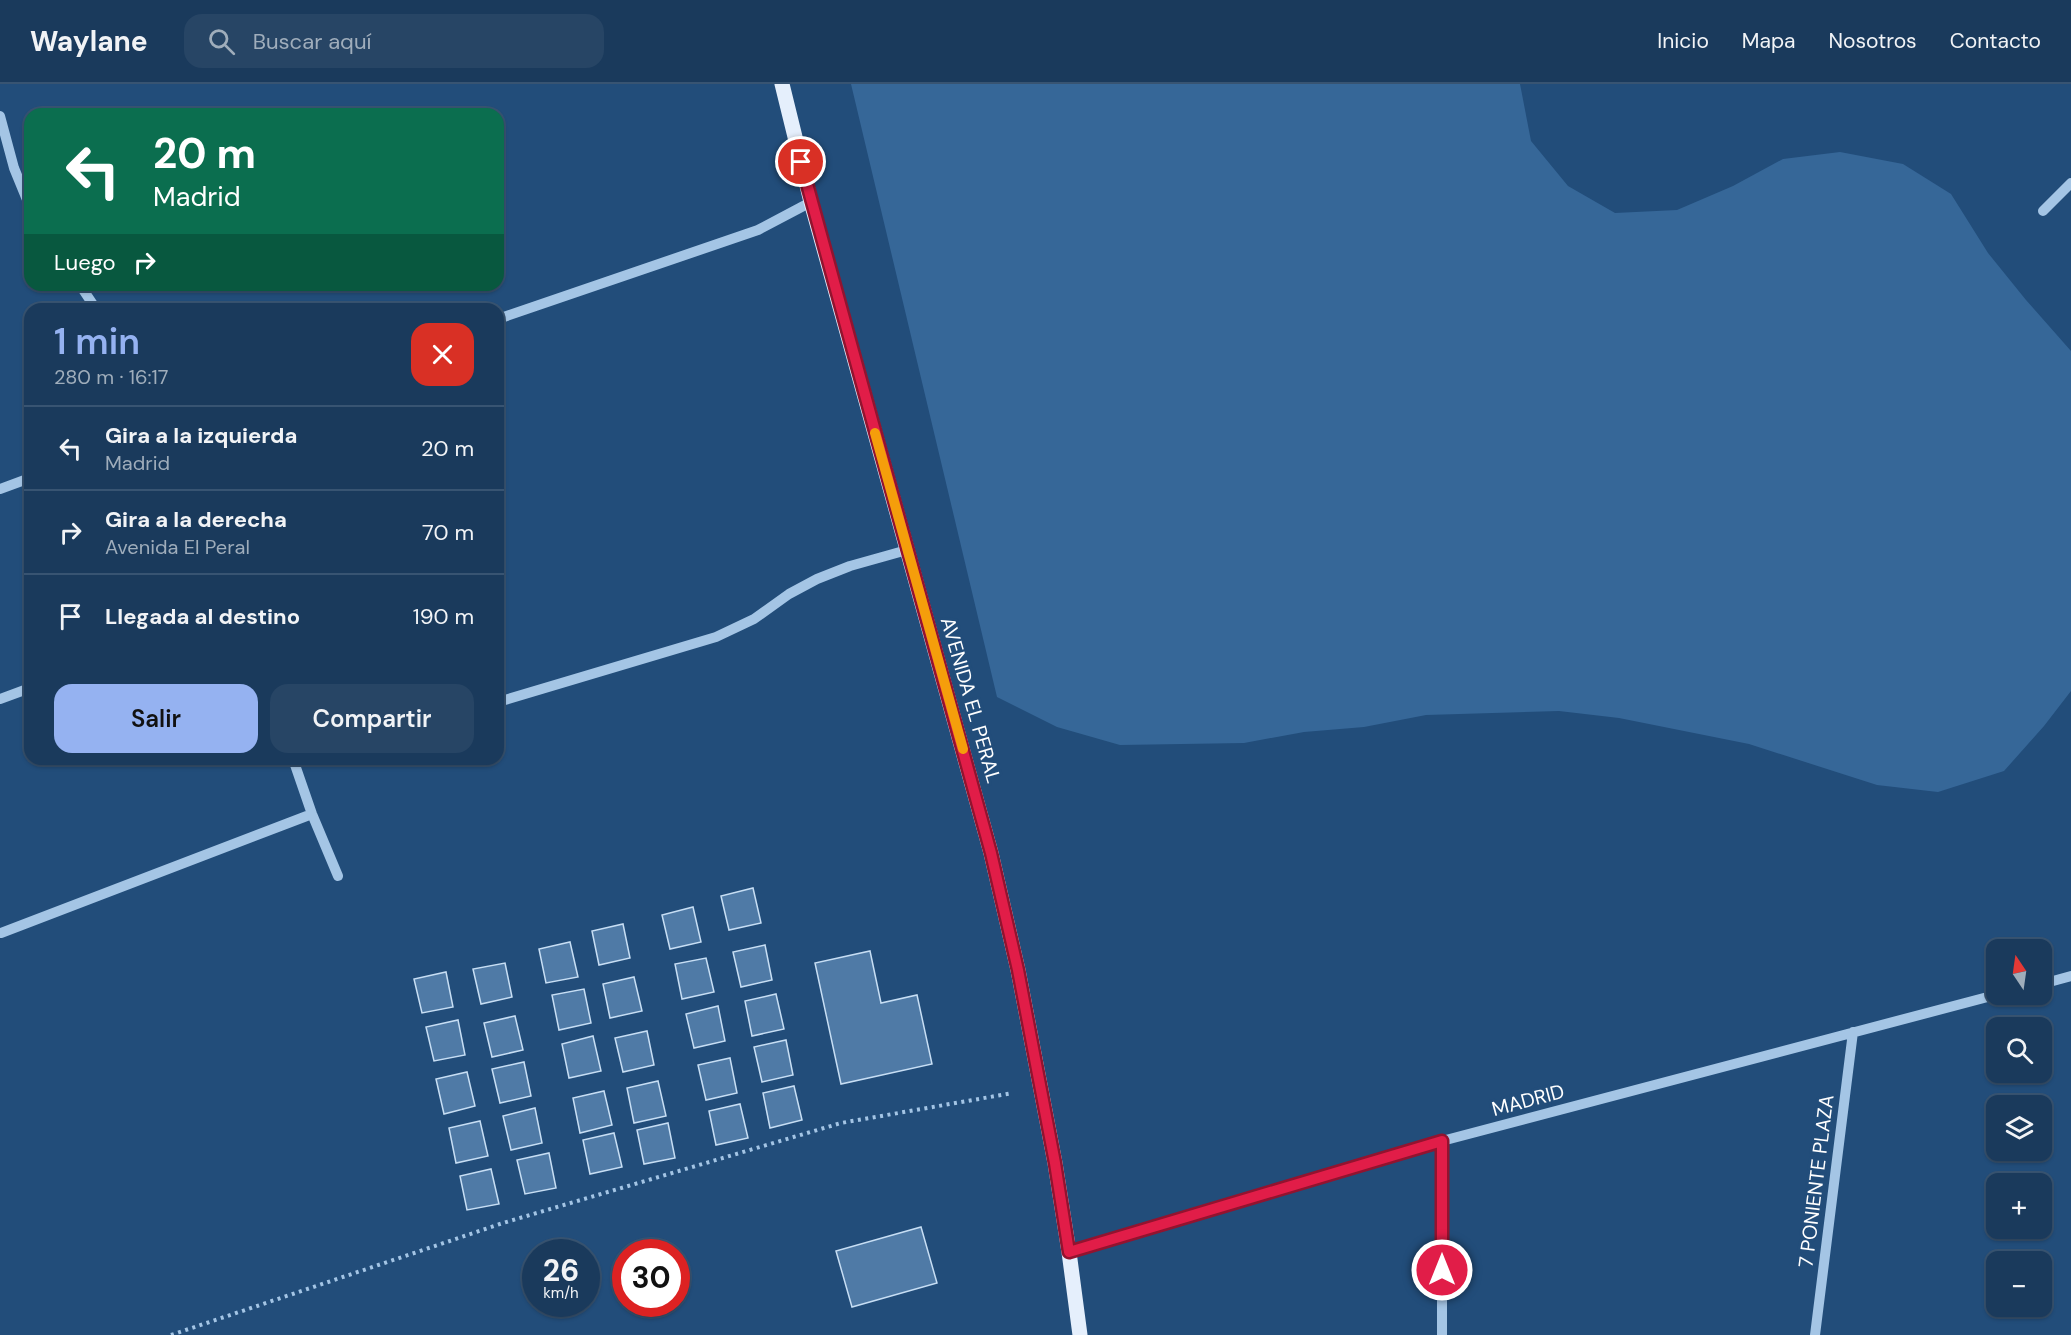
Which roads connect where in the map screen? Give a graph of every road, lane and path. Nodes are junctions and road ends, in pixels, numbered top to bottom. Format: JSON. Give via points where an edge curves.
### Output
{"nodes":[{"id":1,"x":782,"y":84,"type":"edge"},
{"id":2,"x":0,"y":116,"type":"edge"},
{"id":3,"x":2071,"y":183,"type":"edge"},
{"id":4,"x":24,"y":192,"type":"edge"},
{"id":5,"x":811,"y":202,"type":"junction"},
{"id":6,"x":2043,"y":211,"type":"dead end"},
{"id":7,"x":504,"y":317,"type":"edge"},
{"id":8,"x":24,"y":480,"type":"edge"},
{"id":9,"x":0,"y":489,"type":"edge"},
{"id":10,"x":907,"y":550,"type":"junction"},
{"id":11,"x":24,"y":690,"type":"edge"},
{"id":12,"x":0,"y":699,"type":"edge"},
{"id":13,"x":504,"y":700,"type":"edge"},
{"id":14,"x":295,"y":765,"type":"edge"},
{"id":15,"x":312,"y":814,"type":"junction"},
{"id":16,"x":338,"y":876,"type":"dead end"},
{"id":17,"x":1,"y":933,"type":"edge"},
{"id":18,"x":2071,"y":976,"type":"edge"},
{"id":19,"x":2052,"y":981,"type":"edge"},
{"id":20,"x":1986,"y":997,"type":"edge"},
{"id":21,"x":1853,"y":1032,"type":"junction"},
{"id":22,"x":1040,"y":1088,"type":"junction"},
{"id":23,"x":1442,"y":1141,"type":"junction"},
{"id":24,"x":1069,"y":1252,"type":"junction"},
{"id":25,"x":171,"y":1335,"type":"edge"},
{"id":26,"x":1080,"y":1335,"type":"edge"},
{"id":27,"x":1443,"y":1335,"type":"edge"},
{"id":28,"x":1815,"y":1335,"type":"edge"}],
"edges":[{"from":1,"to":5,"type":"main road","name":"AVENIDA EL PERAL"},
{"from":2,"to":4,"type":"street"},
{"from":3,"to":6,"type":"street"},
{"from":5,"to":7,"type":"street","via":[[758,230]]},
{"from":5,"to":10,"type":"main road","name":"AVENIDA EL PERAL"},
{"from":8,"to":9,"type":"street"},
{"from":10,"to":13,"type":"street","via":[[818,579],[754,619],[716,637]]},
{"from":10,"to":22,"type":"main road","name":"AVENIDA EL PERAL","via":[[991,853]]},
{"from":11,"to":12,"type":"street"},
{"from":14,"to":15,"type":"street"},
{"from":15,"to":16,"type":"street"},
{"from":15,"to":17,"type":"street"},
{"from":18,"to":19,"type":"street"},
{"from":20,"to":21,"type":"street","name":"MADRID"},
{"from":21,"to":23,"type":"street","name":"MADRID"},
{"from":21,"to":28,"type":"street","name":"7 PONIENTE PLAZA"},
{"from":22,"to":24,"type":"main road","name":"AVENIDA EL PERAL"},
{"from":22,"to":25,"type":"path","via":[[841,1123],[503,1223]]},
{"from":23,"to":24,"type":"street","name":"MADRID"},
{"from":23,"to":27,"type":"street"},
{"from":24,"to":26,"type":"main road","name":"AVENIDA EL PERAL"}]}
